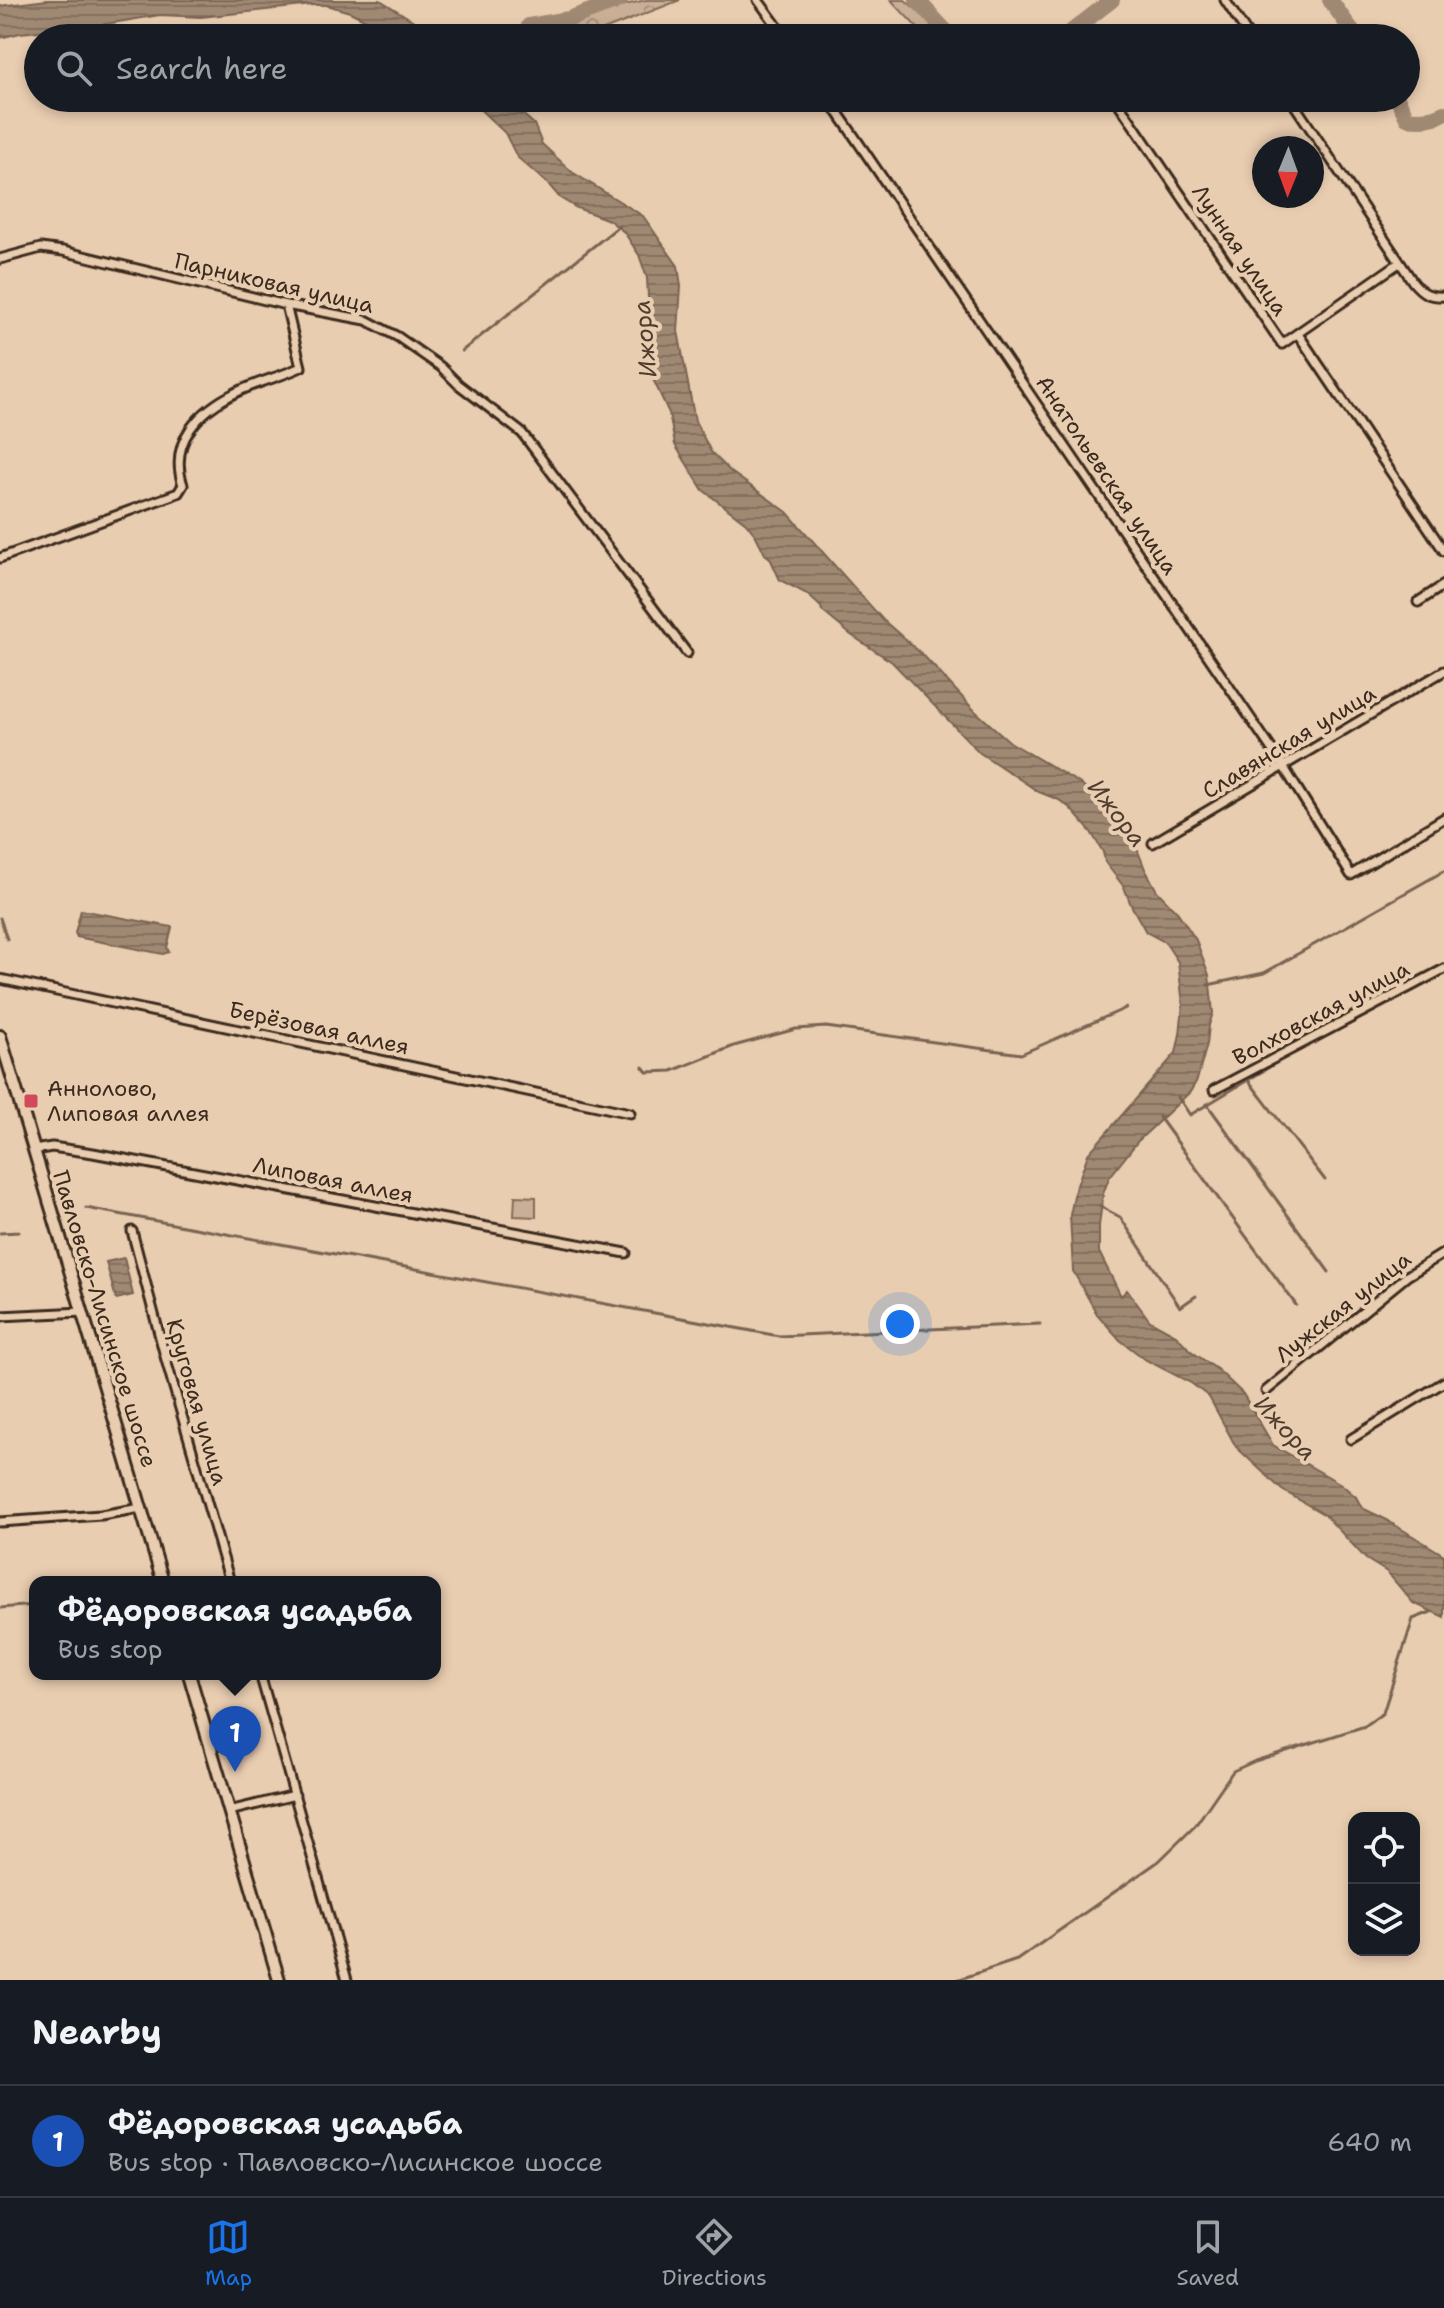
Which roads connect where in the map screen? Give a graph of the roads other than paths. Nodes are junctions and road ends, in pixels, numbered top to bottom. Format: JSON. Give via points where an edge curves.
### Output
{"nodes":[{"id":1,"x":758,"y":0,"type":"edge"},
{"id":2,"x":1225,"y":0,"type":"edge"},
{"id":3,"x":776,"y":24,"type":"edge"},
{"id":4,"x":1241,"y":24,"type":"edge"},
{"id":5,"x":838,"y":112,"type":"edge"},
{"id":6,"x":1125,"y":112,"type":"edge"},
{"id":7,"x":1299,"y":112,"type":"edge"},
{"id":8,"x":0,"y":259,"type":"edge"},
{"id":9,"x":1399,"y":263,"type":"junction"},
{"id":10,"x":1444,"y":296,"type":"edge"},
{"id":11,"x":286,"y":305,"type":"junction"},
{"id":12,"x":1298,"y":334,"type":"junction"},
{"id":13,"x":1444,"y":551,"type":"edge"},
{"id":14,"x":0,"y":558,"type":"edge"},
{"id":15,"x":1444,"y":585,"type":"edge"},
{"id":16,"x":1418,"y":602,"type":"dead end"},
{"id":17,"x":687,"y":653,"type":"dead end"},
{"id":18,"x":1444,"y":671,"type":"edge"},
{"id":19,"x":1283,"y":766,"type":"junction"},
{"id":20,"x":1444,"y":818,"type":"edge"},
{"id":21,"x":1153,"y":843,"type":"dead end"},
{"id":22,"x":1444,"y":969,"type":"edge"},
{"id":23,"x":0,"y":979,"type":"edge"},
{"id":24,"x":0,"y":1036,"type":"edge"},
{"id":25,"x":1214,"y":1090,"type":"dead end"},
{"id":26,"x":630,"y":1113,"type":"dead end"},
{"id":27,"x":34,"y":1150,"type":"junction"},
{"id":28,"x":132,"y":1231,"type":"dead end"},
{"id":29,"x":626,"y":1253,"type":"dead end"},
{"id":30,"x":1444,"y":1253,"type":"edge"},
{"id":31,"x":83,"y":1312,"type":"junction"},
{"id":32,"x":0,"y":1316,"type":"edge"},
{"id":33,"x":1444,"y":1382,"type":"edge"},
{"id":34,"x":1266,"y":1391,"type":"dead end"},
{"id":35,"x":1351,"y":1439,"type":"dead end"},
{"id":36,"x":141,"y":1508,"type":"junction"},
{"id":37,"x":0,"y":1522,"type":"edge"},
{"id":38,"x":161,"y":1576,"type":"edge"},
{"id":39,"x":228,"y":1576,"type":"edge"},
{"id":40,"x":191,"y":1680,"type":"edge"},
{"id":41,"x":262,"y":1680,"type":"edge"},
{"id":42,"x":295,"y":1795,"type":"junction"},
{"id":43,"x":229,"y":1811,"type":"junction"},
{"id":44,"x":279,"y":1980,"type":"edge"},
{"id":45,"x":347,"y":1980,"type":"edge"}],
"edges":[{"from":1,"to":3,"type":"street"},
{"from":2,"to":4,"type":"street"},
{"from":5,"to":19,"type":"street","name":"Анатольевская улица"},
{"from":6,"to":12,"type":"street","name":"Лунная улица","via":[[1282,344]]},
{"from":7,"to":9,"type":"street"},
{"from":8,"to":11,"type":"street","name":"Парниковая улица","via":[[41,248],[63,251]]},
{"from":9,"to":10,"type":"street","via":[[1420,290],[1431,297]]},
{"from":9,"to":12,"type":"street","name":"Лунная улица"},
{"from":11,"to":14,"type":"street","via":[[301,367],[238,391],[196,420],[180,453],[183,485],[178,493]]},
{"from":11,"to":17,"type":"street","name":"Парниковая улица","via":[[366,320],[382,328],[441,367],[522,433]]},
{"from":12,"to":13,"type":"street"},
{"from":15,"to":16,"type":"street"},
{"from":18,"to":19,"type":"street","name":"Славянская улица"},
{"from":19,"to":20,"type":"street","name":"Анатольевская улица","via":[[1351,875]]},
{"from":19,"to":21,"type":"street","name":"Славянская улица"},
{"from":22,"to":25,"type":"street","name":"Волховская улица"},
{"from":23,"to":26,"type":"street","name":"Берёзовая аллея"},
{"from":24,"to":27,"type":"main road","name":"Павловско-Лисинское шоссе"},
{"from":27,"to":29,"type":"street","name":"Липовая аллея","via":[[93,1153]]},
{"from":27,"to":31,"type":"main road","name":"Павловско-Лисинское шоссе"},
{"from":28,"to":39,"type":"street","name":"Круговая улица"},
{"from":30,"to":34,"type":"street","name":"Лужская улица","via":[[1407,1276]]},
{"from":31,"to":32,"type":"street"},
{"from":31,"to":36,"type":"main road","name":"Павловско-Лисинское шоссе"},
{"from":33,"to":35,"type":"street"},
{"from":36,"to":37,"type":"street"},
{"from":36,"to":38,"type":"main road","name":"Павловско-Лисинское шоссе"},
{"from":40,"to":43,"type":"main road"},
{"from":41,"to":42,"type":"street"},
{"from":42,"to":43,"type":"street"},
{"from":42,"to":45,"type":"street"},
{"from":43,"to":44,"type":"main road"}]}
